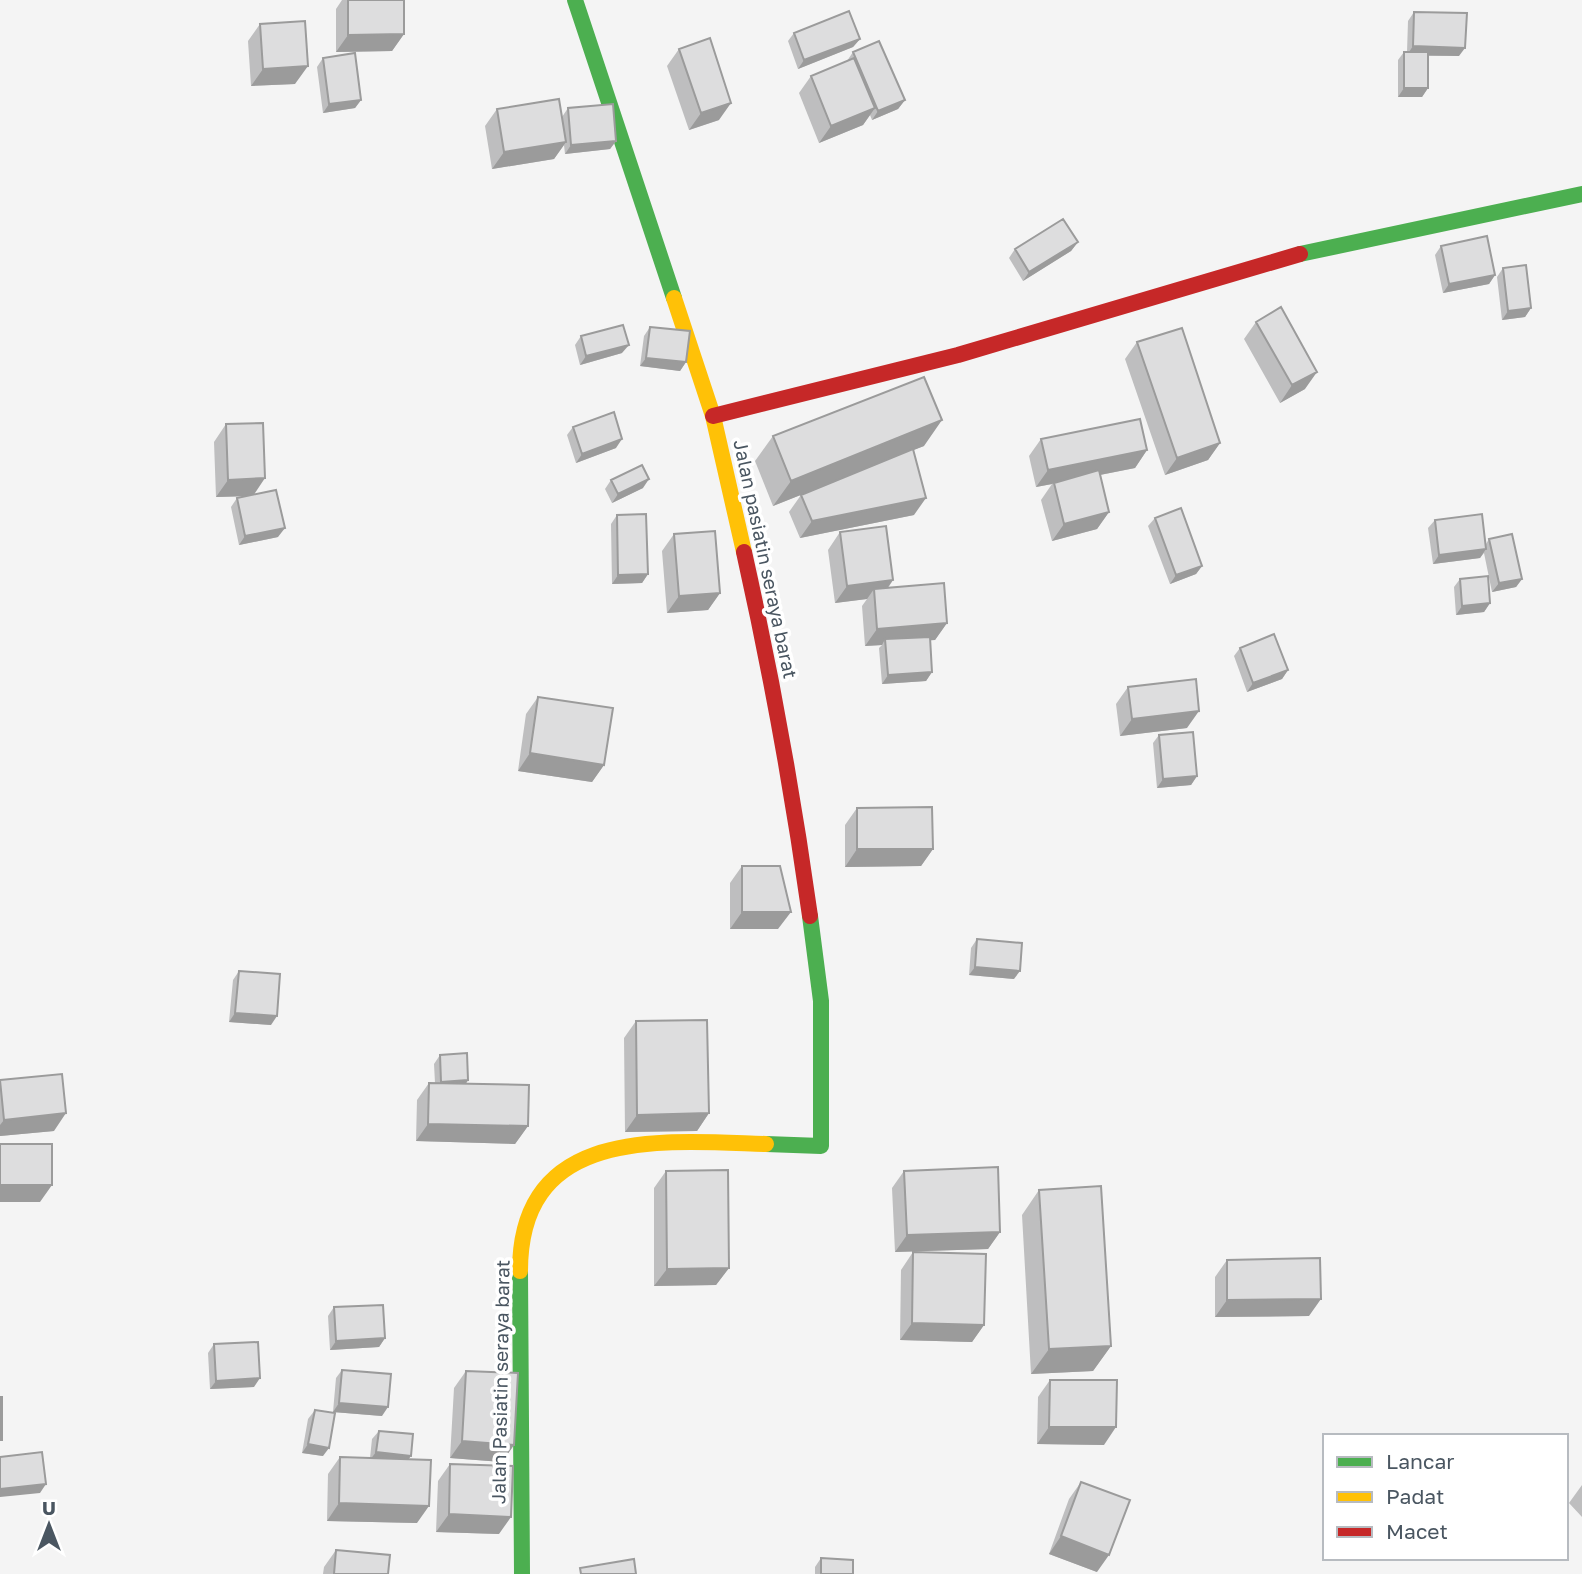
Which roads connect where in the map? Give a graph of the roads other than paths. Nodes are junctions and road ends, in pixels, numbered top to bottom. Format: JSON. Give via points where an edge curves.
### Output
{"nodes":[{"id":1,"x":575,"y":0,"type":"edge"},
{"id":2,"x":1582,"y":194,"type":"edge"},
{"id":3,"x":713,"y":416,"type":"junction"},
{"id":4,"x":821,"y":1146,"type":"joint"},
{"id":5,"x":522,"y":1574,"type":"edge"}],
"edges":[{"from":1,"to":3,"type":"street","name":"Jalan pasiatin seraya barat"},
{"from":2,"to":3,"type":"street","via":[[1284,258],[958,355]]},
{"from":3,"to":4,"type":"street","name":"Jalan pasiatin seraya barat","via":[[762,632],[796,814],[821,1001]]},
{"from":4,"to":5,"type":"street","name":"Jalan Pasiatin seraya barat","via":[[712,1143],[612,1148],[579,1161],[537,1199],[520,1264]]}]}
